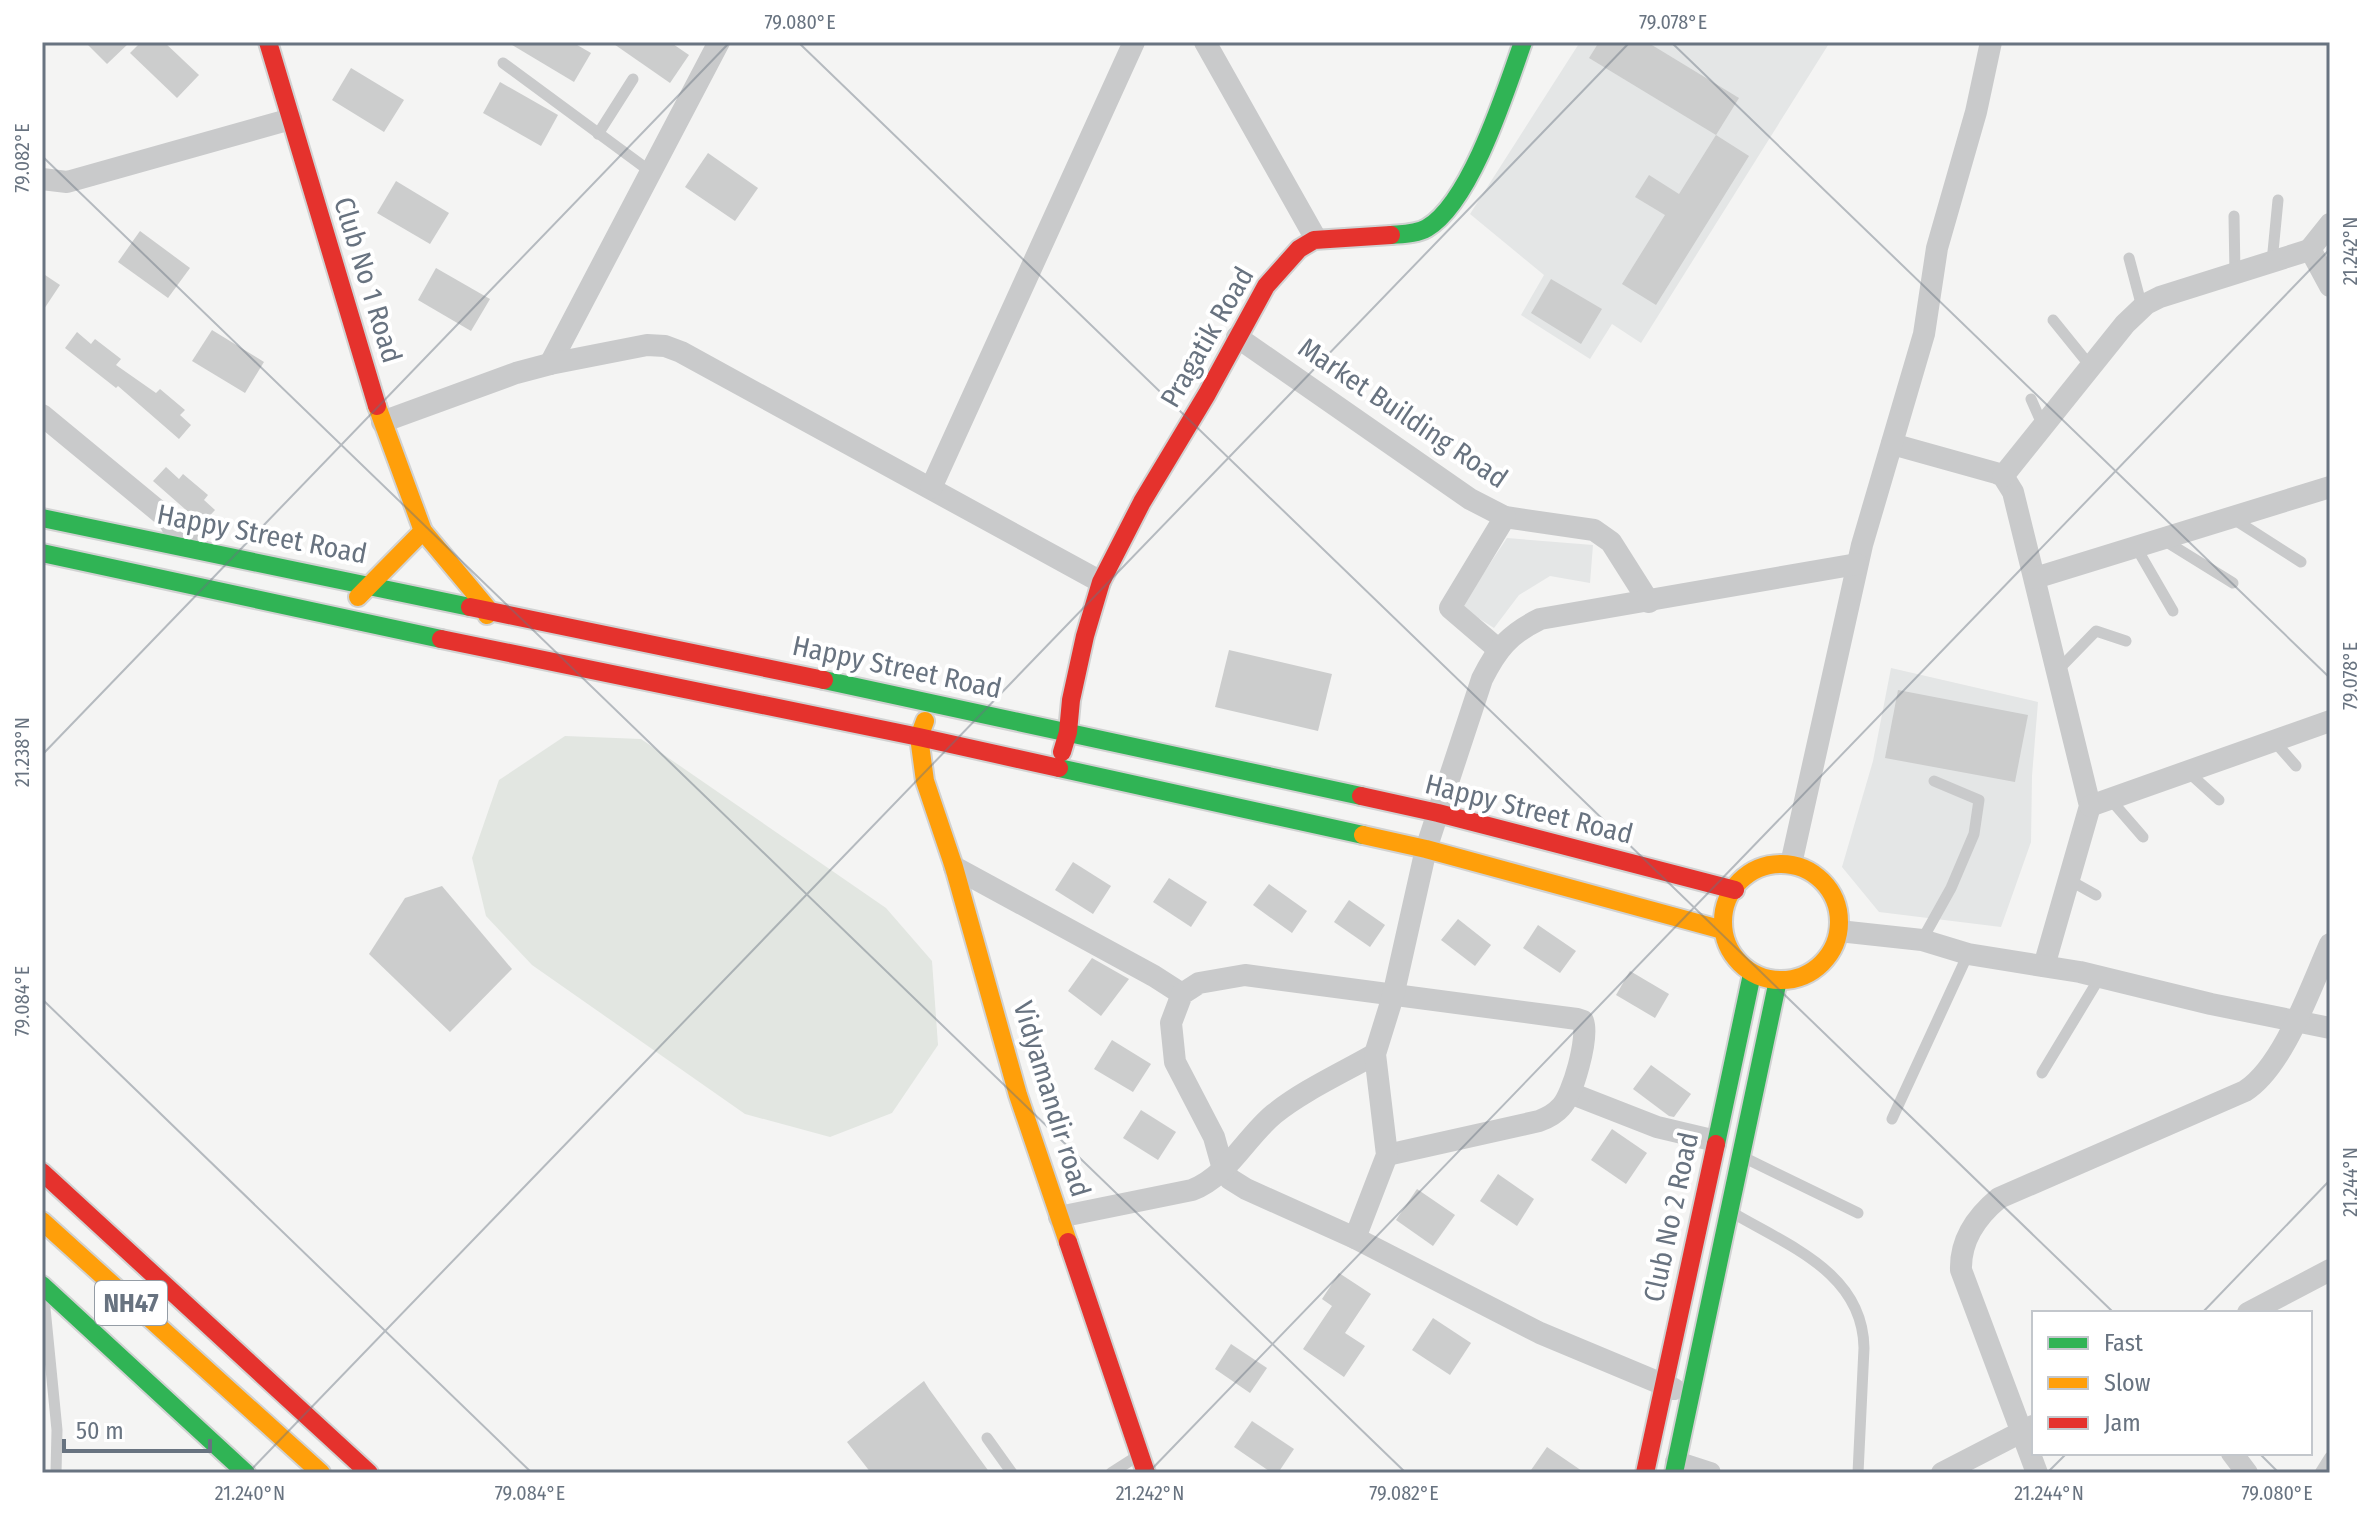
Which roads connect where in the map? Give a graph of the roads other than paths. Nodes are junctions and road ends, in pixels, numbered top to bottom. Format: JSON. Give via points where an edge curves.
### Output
{"nodes":[{"id":1,"x":268,"y":42,"type":"edge"},
{"id":2,"x":719,"y":42,"type":"edge"},
{"id":3,"x":1134,"y":42,"type":"edge"},
{"id":4,"x":1205,"y":42,"type":"edge"},
{"id":5,"x":1523,"y":42,"type":"edge"},
{"id":6,"x":1991,"y":42,"type":"edge"},
{"id":7,"x":503,"y":63,"type":"dead end"},
{"id":8,"x":633,"y":79,"type":"dead end"},
{"id":9,"x":291,"y":119,"type":"junction"},
{"id":10,"x":598,"y":134,"type":"junction"},
{"id":11,"x":651,"y":172,"type":"junction"},
{"id":12,"x":42,"y":179,"type":"edge"},
{"id":13,"x":2278,"y":200,"type":"dead end"},
{"id":14,"x":2234,"y":216,"type":"dead end"},
{"id":15,"x":2330,"y":224,"type":"edge"},
{"id":16,"x":1316,"y":239,"type":"junction"},
{"id":17,"x":2310,"y":249,"type":"junction"},
{"id":18,"x":2129,"y":258,"type":"dead end"},
{"id":19,"x":2272,"y":262,"type":"junction"},
{"id":20,"x":2235,"y":274,"type":"junction"},
{"id":21,"x":2330,"y":286,"type":"edge"},
{"id":22,"x":2142,"y":308,"type":"junction"},
{"id":23,"x":2053,"y":320,"type":"dead end"},
{"id":24,"x":1237,"y":337,"type":"junction"},
{"id":25,"x":550,"y":364,"type":"junction"},
{"id":26,"x":2091,"y":367,"type":"junction"},
{"id":27,"x":2031,"y":399,"type":"dead end"},
{"id":28,"x":42,"y":415,"type":"edge"},
{"id":29,"x":382,"y":422,"type":"junction"},
{"id":30,"x":2043,"y":427,"type":"junction"},
{"id":31,"x":1892,"y":444,"type":"junction"},
{"id":32,"x":2003,"y":476,"type":"junction"},
{"id":33,"x":2330,"y":487,"type":"edge"},
{"id":34,"x":931,"y":488,"type":"junction"},
{"id":35,"x":1505,"y":517,"type":"junction"},
{"id":36,"x":2231,"y":517,"type":"junction"},
{"id":37,"x":42,"y":518,"type":"edge"},
{"id":38,"x":423,"y":531,"type":"junction"},
{"id":39,"x":2161,"y":539,"type":"junction"},
{"id":40,"x":2136,"y":547,"type":"junction"},
{"id":41,"x":205,"y":551,"type":"junction"},
{"id":42,"x":42,"y":553,"type":"edge"},
{"id":43,"x":2301,"y":562,"type":"dead end"},
{"id":44,"x":1857,"y":564,"type":"junction"},
{"id":45,"x":2035,"y":578,"type":"junction"},
{"id":46,"x":1101,"y":582,"type":"junction"},
{"id":47,"x":2233,"y":583,"type":"dead end"},
{"id":48,"x":369,"y":584,"type":"junction"},
{"id":49,"x":1649,"y":602,"type":"junction"},
{"id":50,"x":488,"y":609,"type":"junction"},
{"id":51,"x":2173,"y":611,"type":"dead end"},
{"id":52,"x":341,"y":618,"type":"junction"},
{"id":53,"x":2126,"y":641,"type":"dead end"},
{"id":54,"x":482,"y":648,"type":"junction"},
{"id":55,"x":1499,"y":650,"type":"junction"},
{"id":56,"x":2057,"y":670,"type":"junction"},
{"id":57,"x":885,"y":692,"type":"junction"},
{"id":58,"x":933,"y":702,"type":"junction"},
{"id":59,"x":978,"y":712,"type":"junction"},
{"id":60,"x":2330,"y":721,"type":"edge"},
{"id":61,"x":869,"y":727,"type":"junction"},
{"id":62,"x":1068,"y":732,"type":"junction"},
{"id":63,"x":919,"y":737,"type":"junction"},
{"id":64,"x":2273,"y":741,"type":"junction"},
{"id":65,"x":964,"y":747,"type":"junction"},
{"id":66,"x":2296,"y":766,"type":"dead end"},
{"id":67,"x":1058,"y":767,"type":"junction"},
{"id":68,"x":2186,"y":771,"type":"junction"},
{"id":69,"x":1934,"y":781,"type":"dead end"},
{"id":70,"x":2219,"y":800,"type":"dead end"},
{"id":71,"x":2100,"y":802,"type":"junction"},
{"id":72,"x":1438,"y":813,"type":"junction"},
{"id":73,"x":2143,"y":837,"type":"dead end"},
{"id":74,"x":1426,"y":849,"type":"junction"},
{"id":75,"x":1791,"y":864,"type":"junction"},
{"id":76,"x":954,"y":867,"type":"junction"},
{"id":77,"x":2069,"y":880,"type":"junction"},
{"id":78,"x":1735,"y":890,"type":"junction"},
{"id":79,"x":2096,"y":895,"type":"dead end"},
{"id":80,"x":1723,"y":930,"type":"junction"},
{"id":81,"x":1839,"y":931,"type":"junction"},
{"id":82,"x":1922,"y":940,"type":"junction"},
{"id":83,"x":2330,"y":944,"type":"edge"},
{"id":84,"x":1968,"y":954,"type":"junction"},
{"id":85,"x":2044,"y":966,"type":"junction"},
{"id":86,"x":1752,"y":974,"type":"junction"},
{"id":87,"x":2100,"y":977,"type":"junction"},
{"id":88,"x":1778,"y":980,"type":"junction"},
{"id":89,"x":1182,"y":994,"type":"junction"},
{"id":90,"x":1393,"y":996,"type":"junction"},
{"id":91,"x":2296,"y":1020,"type":"junction"},
{"id":92,"x":2330,"y":1028,"type":"edge"},
{"id":93,"x":1375,"y":1054,"type":"junction"},
{"id":94,"x":2042,"y":1073,"type":"dead end"},
{"id":95,"x":1570,"y":1093,"type":"junction"},
{"id":96,"x":1892,"y":1119,"type":"dead end"},
{"id":97,"x":1716,"y":1141,"type":"junction"},
{"id":98,"x":1387,"y":1155,"type":"junction"},
{"id":99,"x":1741,"y":1156,"type":"junction"},
{"id":100,"x":1223,"y":1169,"type":"junction"},
{"id":101,"x":42,"y":1172,"type":"edge"},
{"id":102,"x":1729,"y":1211,"type":"junction"},
{"id":103,"x":1858,"y":1213,"type":"dead end"},
{"id":104,"x":1059,"y":1217,"type":"junction"},
{"id":105,"x":42,"y":1221,"type":"edge"},
{"id":106,"x":1355,"y":1238,"type":"junction"},
{"id":107,"x":2330,"y":1270,"type":"edge"},
{"id":108,"x":42,"y":1286,"type":"edge"},
{"id":109,"x":2252,"y":1311,"type":"edge"},
{"id":110,"x":1664,"y":1385,"type":"junction"},
{"id":111,"x":1690,"y":1396,"type":"junction"},
{"id":112,"x":2027,"y":1429,"type":"edge"},
{"id":113,"x":987,"y":1438,"type":"dead end"},
{"id":114,"x":2032,"y":1451,"type":"edge"},
{"id":115,"x":1140,"y":1455,"type":"junction"},
{"id":116,"x":2234,"y":1455,"type":"edge"},
{"id":117,"x":2330,"y":1457,"type":"edge"},
{"id":118,"x":354,"y":1459,"type":"junction"},
{"id":119,"x":1675,"y":1468,"type":"edge"},
{"id":120,"x":316,"y":1469,"type":"edge"},
{"id":121,"x":56,"y":1473,"type":"edge"},
{"id":122,"x":246,"y":1473,"type":"edge"},
{"id":123,"x":340,"y":1473,"type":"edge"},
{"id":124,"x":369,"y":1473,"type":"edge"},
{"id":125,"x":1012,"y":1473,"type":"edge"},
{"id":126,"x":1111,"y":1473,"type":"edge"},
{"id":127,"x":1146,"y":1473,"type":"edge"},
{"id":128,"x":1645,"y":1473,"type":"edge"},
{"id":129,"x":1710,"y":1473,"type":"edge"},
{"id":130,"x":1858,"y":1473,"type":"edge"},
{"id":131,"x":1942,"y":1473,"type":"edge"},
{"id":132,"x":2247,"y":1473,"type":"edge"},
{"id":133,"x":2320,"y":1473,"type":"edge"}],
"edges":[{"from":1,"to":9,"type":"main road","name":"Club No 1 Road"},
{"from":2,"to":11,"type":"street"},
{"from":3,"to":34,"type":"street"},
{"from":4,"to":16,"type":"street"},
{"from":5,"to":16,"type":"main road","via":[[1474,164],[1454,202],[1427,229],[1386,237]]},
{"from":6,"to":31,"type":"street","via":[[1937,248],[1924,334]]},
{"from":7,"to":10,"type":"lane"},
{"from":8,"to":10,"type":"lane"},
{"from":9,"to":12,"type":"street","via":[[67,182]]},
{"from":9,"to":29,"type":"main road","name":"Club No 1 Road"},
{"from":10,"to":11,"type":"lane"},
{"from":11,"to":25,"type":"street"},
{"from":13,"to":19,"type":"lane"},
{"from":14,"to":20,"type":"lane"},
{"from":15,"to":17,"type":"street"},
{"from":16,"to":24,"type":"main road","name":"Pragatik Road","via":[[1305,243],[1264,287]]},
{"from":17,"to":19,"type":"street"},
{"from":17,"to":21,"type":"street"},
{"from":18,"to":22,"type":"lane"},
{"from":19,"to":20,"type":"street"},
{"from":20,"to":22,"type":"street","via":[[2160,297]]},
{"from":22,"to":26,"type":"street"},
{"from":23,"to":26,"type":"lane"},
{"from":24,"to":35,"type":"street","name":"Market Building Road","via":[[1470,499]]},
{"from":24,"to":46,"type":"main road","name":"Pragatik Road"},
{"from":25,"to":29,"type":"street"},
{"from":25,"to":34,"type":"street","via":[[665,346]]},
{"from":26,"to":30,"type":"street"},
{"from":27,"to":30,"type":"lane"},
{"from":28,"to":41,"type":"street","via":[[168,519],[178,537]]},
{"from":29,"to":38,"type":"main road","name":"Club No 1 Road"},
{"from":30,"to":32,"type":"street"},
{"from":31,"to":32,"type":"street"},
{"from":31,"to":44,"type":"street"},
{"from":32,"to":45,"type":"street","via":[[2013,492]]},
{"from":33,"to":36,"type":"street"},
{"from":34,"to":46,"type":"street"},
{"from":35,"to":49,"type":"street","name":"Market Building Road","via":[[1602,534]]},
{"from":35,"to":55,"type":"street","via":[[1450,608]]},
{"from":36,"to":39,"type":"street"},
{"from":36,"to":43,"type":"lane"},
{"from":37,"to":41,"type":"main road","name":"Happy Street Road"},
{"from":38,"to":48,"type":"main road"},
{"from":38,"to":50,"type":"main road","name":"Club No 1 Road"},
{"from":39,"to":40,"type":"street"},
{"from":39,"to":47,"type":"lane"},
{"from":40,"to":45,"type":"street"},
{"from":40,"to":51,"type":"lane"},
{"from":41,"to":48,"type":"main road","name":"Happy Street Road"},
{"from":42,"to":52,"type":"main road"},
{"from":44,"to":49,"type":"street"},
{"from":44,"to":75,"type":"street"},
{"from":45,"to":56,"type":"street"},
{"from":46,"to":62,"type":"main road","name":"Pragatik Road","via":[[1085,636]]},
{"from":48,"to":50,"type":"main road","name":"Happy Street Road"},
{"from":48,"to":52,"type":"main road"},
{"from":49,"to":55,"type":"street","via":[[1540,619],[1520,629]]},
{"from":50,"to":54,"type":"main road"},
{"from":50,"to":57,"type":"main road","name":"Happy Street Road"},
{"from":52,"to":54,"type":"main road"},
{"from":53,"to":56,"type":"lane","via":[[2096,631]]},
{"from":54,"to":61,"type":"main road"},
{"from":55,"to":72,"type":"street","via":[[1482,679]]},
{"from":56,"to":71,"type":"street"},
{"from":57,"to":58,"type":"main road","name":"Happy Street Road"},
{"from":57,"to":61,"type":"main road"},
{"from":58,"to":59,"type":"main road","name":"Happy Street Road"},
{"from":58,"to":63,"type":"main road"},
{"from":59,"to":62,"type":"main road","name":"Happy Street Road"},
{"from":59,"to":65,"type":"main road"},
{"from":60,"to":64,"type":"street"},
{"from":61,"to":63,"type":"main road"},
{"from":62,"to":67,"type":"main road","name":"Pragatik Road"},
{"from":62,"to":72,"type":"main road","name":"Happy Street Road"},
{"from":63,"to":65,"type":"main road"},
{"from":63,"to":76,"type":"main road","name":"Vidyamandir road","via":[[925,781]]},
{"from":64,"to":66,"type":"lane"},
{"from":64,"to":68,"type":"street"},
{"from":65,"to":67,"type":"main road"},
{"from":67,"to":74,"type":"main road"},
{"from":68,"to":70,"type":"lane"},
{"from":68,"to":71,"type":"street"},
{"from":69,"to":82,"type":"lane","via":[[1979,800],[1974,834]]},
{"from":71,"to":73,"type":"lane"},
{"from":71,"to":77,"type":"street"},
{"from":72,"to":74,"type":"street"},
{"from":72,"to":78,"type":"main road","name":"Happy Street Road"},
{"from":74,"to":80,"type":"main road"},
{"from":74,"to":90,"type":"street"},
{"from":75,"to":78,"type":"main road","via":[[1762,866],[1744,876]]},
{"from":75,"to":81,"type":"main road","via":[[1817,875],[1830,888]]},
{"from":76,"to":89,"type":"street"},
{"from":76,"to":104,"type":"main road","name":"Vidyamandir road","via":[[1018,1095]]},
{"from":77,"to":79,"type":"lane"},
{"from":77,"to":85,"type":"street"},
{"from":78,"to":80,"type":"main road","via":[[1724,910]]},
{"from":80,"to":86,"type":"main road","via":[[1729,949]]},
{"from":81,"to":82,"type":"street"},
{"from":81,"to":88,"type":"main road","via":[[1814,970]]},
{"from":82,"to":84,"type":"street"},
{"from":83,"to":91,"type":"street"},
{"from":84,"to":85,"type":"street"},
{"from":84,"to":96,"type":"lane"},
{"from":85,"to":87,"type":"street"},
{"from":86,"to":88,"type":"main road"},
{"from":86,"to":97,"type":"main road","name":"Club No 2 Road"},
{"from":87,"to":91,"type":"street"},
{"from":87,"to":94,"type":"lane"},
{"from":88,"to":99,"type":"main road","name":"Club No 2 Road"},
{"from":89,"to":90,"type":"street","via":[[1199,983],[1245,975]]},
{"from":89,"to":100,"type":"street","via":[[1171,1023],[1175,1062],[1214,1137]]},
{"from":90,"to":93,"type":"street"},
{"from":90,"to":95,"type":"street","via":[[1583,1021],[1586,1033]]},
{"from":91,"to":92,"type":"street"},
{"from":91,"to":112,"type":"street","via":[[2269,1068],[2245,1091],[1999,1198],[1984,1210],[1965,1240],[1961,1270]]},
{"from":93,"to":98,"type":"street"},
{"from":93,"to":100,"type":"street","via":[[1286,1105]]},
{"from":95,"to":97,"type":"street","via":[[1657,1127]]},
{"from":95,"to":98,"type":"street","via":[[1563,1106],[1539,1121]]},
{"from":97,"to":110,"type":"main road","name":"Club No 2 Road"},
{"from":98,"to":106,"type":"street"},
{"from":99,"to":102,"type":"main road","name":"Club No 2 Road"},
{"from":99,"to":103,"type":"lane"},
{"from":100,"to":104,"type":"street","via":[[1192,1190]]},
{"from":100,"to":106,"type":"street","via":[[1246,1189]]},
{"from":101,"to":118,"type":"main road"},
{"from":102,"to":111,"type":"main road","name":"Club No 2 Road"},
{"from":102,"to":130,"type":"lane","via":[[1820,1263],[1859,1312],[1864,1348]]},
{"from":104,"to":115,"type":"main road","name":"Vidyamandir road"},
{"from":105,"to":120,"type":"main road","number":"NH47"},
{"from":106,"to":110,"type":"street","via":[[1540,1333]]},
{"from":107,"to":109,"type":"street"},
{"from":108,"to":121,"type":"lane","via":[[57,1430]]},
{"from":108,"to":122,"type":"main road"},
{"from":110,"to":111,"type":"street"},
{"from":110,"to":128,"type":"main road","name":"Club No 2 Road"},
{"from":111,"to":119,"type":"main road","name":"Club No 2 Road"},
{"from":112,"to":114,"type":"street"},
{"from":112,"to":131,"type":"street"},
{"from":113,"to":125,"type":"lane"},
{"from":115,"to":126,"type":"lane"},
{"from":115,"to":127,"type":"main road","name":"Vidyamandir road"},
{"from":116,"to":132,"type":"street"},
{"from":117,"to":133,"type":"lane"},
{"from":118,"to":123,"type":"main road"},
{"from":118,"to":124,"type":"main road"},
{"from":119,"to":129,"type":"street"}]}
